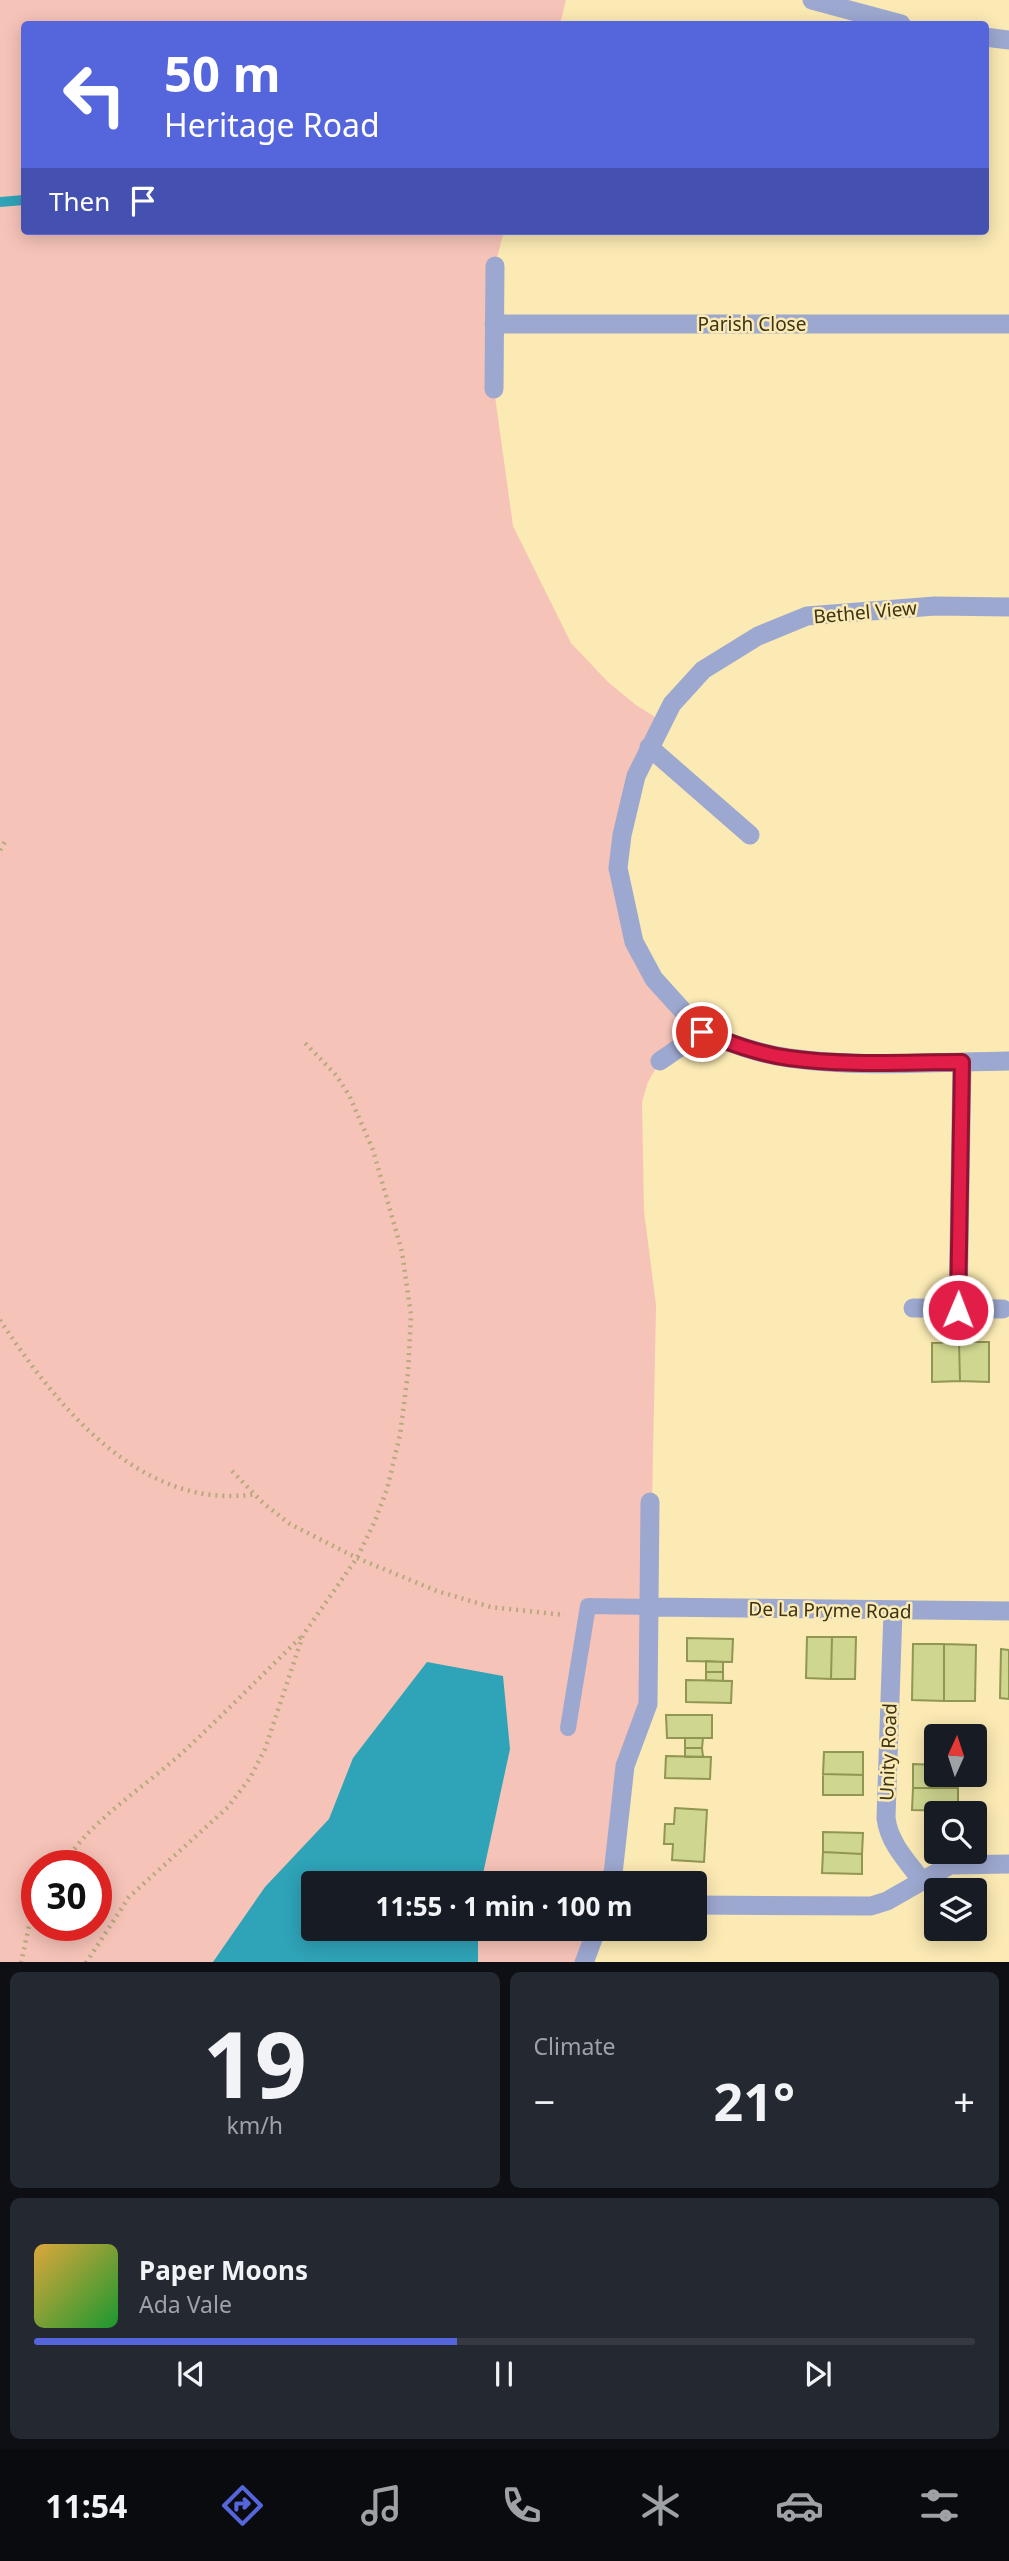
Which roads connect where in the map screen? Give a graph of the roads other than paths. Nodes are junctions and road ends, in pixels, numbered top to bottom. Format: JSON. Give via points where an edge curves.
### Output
{"nodes":[{"id":1,"x":812,"y":0,"type":"edge"},
{"id":2,"x":890,"y":21,"type":"edge"},
{"id":3,"x":989,"y":38,"type":"edge"},
{"id":4,"x":1009,"y":40,"type":"edge"},
{"id":5,"x":495,"y":266,"type":"dead end"},
{"id":6,"x":494,"y":324,"type":"junction"},
{"id":7,"x":1009,"y":324,"type":"edge"},
{"id":8,"x":494,"y":389,"type":"dead end"},
{"id":9,"x":1009,"y":607,"type":"edge"},
{"id":10,"x":649,"y":747,"type":"junction"},
{"id":11,"x":750,"y":835,"type":"dead end"},
{"id":12,"x":702,"y":1032,"type":"junction"},
{"id":13,"x":660,"y":1061,"type":"dead end"},
{"id":14,"x":1009,"y":1061,"type":"edge"},
{"id":15,"x":962,"y":1062,"type":"junction"},
{"id":16,"x":913,"y":1308,"type":"dead end"},
{"id":17,"x":1003,"y":1309,"type":"dead end"},
{"id":18,"x":958,"y":1310,"type":"junction"},
{"id":19,"x":650,"y":1502,"type":"dead end"},
{"id":20,"x":651,"y":1607,"type":"junction"},
{"id":21,"x":893,"y":1611,"type":"junction"},
{"id":22,"x":1009,"y":1611,"type":"edge"},
{"id":23,"x":568,"y":1728,"type":"dead end"},
{"id":24,"x":1009,"y":1864,"type":"edge"},
{"id":25,"x":613,"y":1871,"type":"edge"},
{"id":26,"x":922,"y":1881,"type":"junction"},
{"id":27,"x":707,"y":1905,"type":"edge"},
{"id":28,"x":592,"y":1941,"type":"edge"},
{"id":29,"x":584,"y":1962,"type":"edge"}],
"edges":[{"from":1,"to":2,"type":"street"},
{"from":3,"to":4,"type":"street"},
{"from":5,"to":6,"type":"street"},
{"from":6,"to":7,"type":"street","name":"Parish Close"},
{"from":6,"to":8,"type":"street"},
{"from":9,"to":10,"type":"street","name":"Bethel View","via":[[860,611],[807,616],[780,625],[703,670],[672,704]]},
{"from":10,"to":11,"type":"street"},
{"from":10,"to":12,"type":"street","name":"Bethel View","via":[[636,776],[622,835],[618,868],[623,902],[634,942],[654,979]]},
{"from":12,"to":13,"type":"street"},
{"from":12,"to":15,"type":"street","via":[[788,1058]]},
{"from":14,"to":15,"type":"street"},
{"from":15,"to":18,"type":"street"},
{"from":16,"to":18,"type":"street"},
{"from":17,"to":18,"type":"street"},
{"from":19,"to":20,"type":"street"},
{"from":20,"to":21,"type":"street","name":"De La Pryme Road"},
{"from":20,"to":23,"type":"lane","via":[[588,1606]]},
{"from":20,"to":25,"type":"street","via":[[648,1704],[625,1766]]},
{"from":21,"to":22,"type":"street","name":"De La Pryme Road"},
{"from":21,"to":26,"type":"street","name":"Unity Road","via":[[888,1832]]},
{"from":24,"to":26,"type":"street","via":[[950,1865]]},
{"from":26,"to":27,"type":"street","via":[[871,1906]]},
{"from":28,"to":29,"type":"street"}]}
